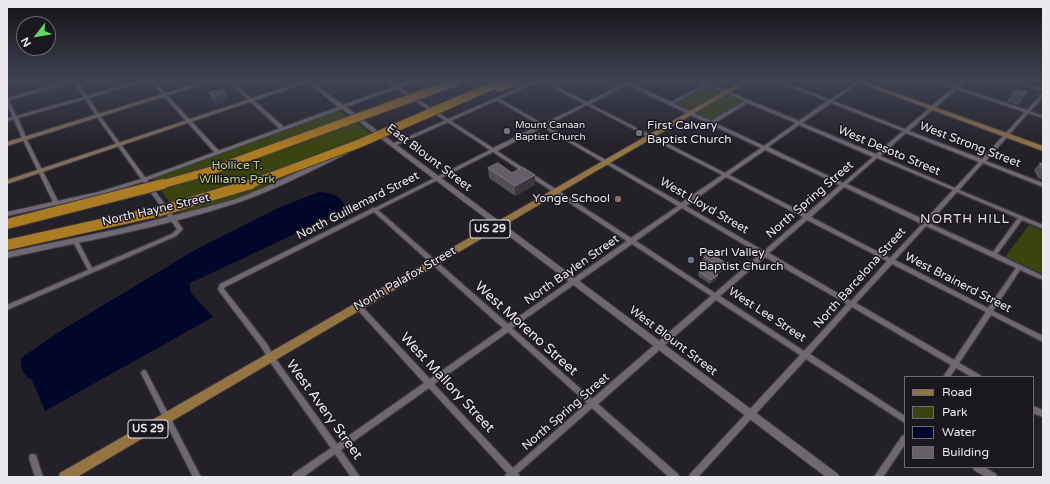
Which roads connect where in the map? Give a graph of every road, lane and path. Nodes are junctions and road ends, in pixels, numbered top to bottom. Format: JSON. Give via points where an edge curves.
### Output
{"nodes":[{"id":1,"x":9,"y":104,"type":"edge"},
{"id":2,"x":64,"y":104,"type":"edge"},
{"id":3,"x":90,"y":104,"type":"edge"},
{"id":4,"x":138,"y":104,"type":"edge"},
{"id":5,"x":173,"y":104,"type":"edge"},
{"id":6,"x":241,"y":104,"type":"edge"},
{"id":7,"x":256,"y":104,"type":"edge"},
{"id":8,"x":338,"y":104,"type":"edge"},
{"id":9,"x":352,"y":104,"type":"edge"},
{"id":10,"x":395,"y":104,"type":"edge"},
{"id":11,"x":396,"y":104,"type":"edge"},
{"id":12,"x":420,"y":104,"type":"edge"},
{"id":13,"x":449,"y":104,"type":"edge"},
{"id":14,"x":452,"y":104,"type":"edge"},
{"id":15,"x":487,"y":104,"type":"edge"},
{"id":16,"x":505,"y":104,"type":"edge"},
{"id":17,"x":586,"y":104,"type":"edge"},
{"id":18,"x":588,"y":104,"type":"edge"},
{"id":19,"x":671,"y":104,"type":"edge"},
{"id":20,"x":706,"y":104,"type":"edge"},
{"id":21,"x":743,"y":104,"type":"edge"},
{"id":22,"x":753,"y":104,"type":"edge"},
{"id":23,"x":827,"y":104,"type":"edge"},
{"id":24,"x":837,"y":104,"type":"edge"},
{"id":25,"x":920,"y":104,"type":"edge"},
{"id":26,"x":937,"y":104,"type":"edge"},
{"id":27,"x":1002,"y":104,"type":"edge"},
{"id":28,"x":1035,"y":104,"type":"edge"},
{"id":29,"x":343,"y":107,"type":"junction"},
{"id":30,"x":384,"y":108,"type":"junction"},
{"id":31,"x":932,"y":108,"type":"junction"},
{"id":32,"x":431,"y":111,"type":"junction"},
{"id":33,"x":1027,"y":112,"type":"junction"},
{"id":34,"x":690,"y":113,"type":"junction"},
{"id":35,"x":98,"y":116,"type":"junction"},
{"id":36,"x":1043,"y":117,"type":"edge"},
{"id":37,"x":15,"y":118,"type":"junction"},
{"id":38,"x":7,"y":120,"type":"edge"},
{"id":39,"x":189,"y":121,"type":"junction"},
{"id":40,"x":448,"y":121,"type":"junction"},
{"id":41,"x":711,"y":123,"type":"junction"},
{"id":42,"x":799,"y":123,"type":"junction"},
{"id":43,"x":542,"y":125,"type":"junction"},
{"id":44,"x":283,"y":129,"type":"junction"},
{"id":45,"x":906,"y":131,"type":"junction"},
{"id":46,"x":1006,"y":135,"type":"junction"},
{"id":47,"x":381,"y":136,"type":"junction"},
{"id":48,"x":650,"y":136,"type":"junction"},
{"id":49,"x":24,"y":138,"type":"junction"},
{"id":50,"x":7,"y":144,"type":"edge"},
{"id":51,"x":118,"y":145,"type":"junction"},
{"id":52,"x":393,"y":145,"type":"junction"},
{"id":53,"x":765,"y":148,"type":"junction"},
{"id":54,"x":1043,"y":148,"type":"edge"},
{"id":55,"x":493,"y":150,"type":"junction"},
{"id":56,"x":218,"y":153,"type":"junction"},
{"id":57,"x":877,"y":156,"type":"junction"},
{"id":58,"x":982,"y":161,"type":"junction"},
{"id":59,"x":606,"y":162,"type":"junction"},
{"id":60,"x":40,"y":171,"type":"junction"},
{"id":61,"x":725,"y":175,"type":"junction"},
{"id":62,"x":437,"y":178,"type":"junction"},
{"id":63,"x":143,"y":180,"type":"junction"},
{"id":64,"x":7,"y":182,"type":"edge"},
{"id":65,"x":844,"y":185,"type":"junction"},
{"id":66,"x":1043,"y":185,"type":"edge"},
{"id":67,"x":955,"y":190,"type":"junction"},
{"id":68,"x":555,"y":191,"type":"junction"},
{"id":69,"x":56,"y":203,"type":"junction"},
{"id":70,"x":682,"y":206,"type":"junction"},
{"id":71,"x":374,"y":209,"type":"junction"},
{"id":72,"x":7,"y":214,"type":"edge"},
{"id":73,"x":807,"y":217,"type":"junction"},
{"id":74,"x":172,"y":218,"type":"junction"},
{"id":75,"x":1021,"y":218,"type":"junction"},
{"id":76,"x":925,"y":223,"type":"junction"},
{"id":77,"x":7,"y":224,"type":"edge"},
{"id":78,"x":498,"y":225,"type":"junction"},
{"id":79,"x":1043,"y":227,"type":"edge"},
{"id":80,"x":75,"y":240,"type":"junction"},
{"id":81,"x":632,"y":241,"type":"junction"},
{"id":82,"x":7,"y":245,"type":"edge"},
{"id":83,"x":764,"y":254,"type":"junction"},
{"id":84,"x":7,"y":255,"type":"edge"},
{"id":85,"x":994,"y":255,"type":"junction"},
{"id":86,"x":433,"y":262,"type":"junction"},
{"id":87,"x":891,"y":262,"type":"junction"},
{"id":88,"x":1020,"y":267,"type":"junction"},
{"id":89,"x":91,"y":271,"type":"junction"},
{"id":90,"x":1043,"y":278,"type":"edge"},
{"id":91,"x":574,"y":282,"type":"junction"},
{"id":92,"x":222,"y":286,"type":"joint"},
{"id":93,"x":716,"y":296,"type":"junction"},
{"id":94,"x":852,"y":304,"type":"junction"},
{"id":95,"x":358,"y":306,"type":"junction"},
{"id":96,"x":7,"y":308,"type":"edge"},
{"id":97,"x":990,"y":312,"type":"junction"},
{"id":98,"x":507,"y":328,"type":"junction"},
{"id":99,"x":1043,"y":339,"type":"edge"},
{"id":100,"x":659,"y":346,"type":"junction"},
{"id":101,"x":806,"y":354,"type":"junction"},
{"id":102,"x":270,"y":357,"type":"junction"},
{"id":103,"x":955,"y":364,"type":"junction"},
{"id":104,"x":144,"y":373,"type":"dead end"},
{"id":105,"x":947,"y":376,"type":"edge"},
{"id":106,"x":976,"y":376,"type":"edge"},
{"id":107,"x":429,"y":383,"type":"junction"},
{"id":108,"x":592,"y":404,"type":"junction"},
{"id":109,"x":1034,"y":410,"type":"edge"},
{"id":110,"x":751,"y":414,"type":"junction"},
{"id":111,"x":1043,"y":414,"type":"edge"},
{"id":112,"x":167,"y":417,"type":"junction"},
{"id":113,"x":904,"y":419,"type":"edge"},
{"id":114,"x":904,"y":439,"type":"edge"},
{"id":115,"x":336,"y":449,"type":"junction"},
{"id":116,"x":33,"y":458,"type":"dead end"},
{"id":117,"x":979,"y":468,"type":"edge"},
{"id":118,"x":512,"y":476,"type":"edge"},
{"id":119,"x":39,"y":477,"type":"edge"},
{"id":120,"x":65,"y":477,"type":"edge"},
{"id":121,"x":198,"y":477,"type":"edge"},
{"id":122,"x":296,"y":477,"type":"edge"},
{"id":123,"x":356,"y":477,"type":"edge"},
{"id":124,"x":675,"y":477,"type":"edge"},
{"id":125,"x":693,"y":477,"type":"edge"},
{"id":126,"x":834,"y":477,"type":"edge"},
{"id":127,"x":878,"y":477,"type":"edge"},
{"id":128,"x":993,"y":477,"type":"edge"}],
"edges":[{"from":1,"to":37,"type":"street"},
{"from":2,"to":37,"type":"street"},
{"from":3,"to":35,"type":"street"},
{"from":4,"to":35,"type":"main road"},
{"from":5,"to":39,"type":"street"},
{"from":6,"to":39,"type":"main road"},
{"from":7,"to":44,"type":"street"},
{"from":8,"to":29,"type":"street","name":"East Blount Street"},
{"from":9,"to":29,"type":"street"},
{"from":10,"to":30,"type":"highway","bridge":true},
{"from":11,"to":30,"type":"highway","bridge":true},
{"from":12,"to":32,"type":"street","name":"West Lee Street"},
{"from":13,"to":32,"type":"highway","bridge":true},
{"from":14,"to":32,"type":"highway","bridge":true},
{"from":15,"to":40,"type":"street"},
{"from":16,"to":43,"type":"street","name":"West Lloyd Street"},
{"from":17,"to":43,"type":"street","name":"North Guillemard Street"},
{"from":18,"to":48,"type":"street","name":"West Brainerd Street"},
{"from":19,"to":34,"type":"street"},
{"from":20,"to":34,"type":"main road","name":"North Palafox Street","number":"US 29"},
{"from":21,"to":41,"type":"street"},
{"from":22,"to":42,"type":"street","name":"West Desoto Street"},
{"from":23,"to":42,"type":"street","name":"North Baylen Street"},
{"from":24,"to":45,"type":"street","name":"West Strong Street"},
{"from":25,"to":31,"type":"main road"},
{"from":26,"to":31,"type":"street","name":"North Spring Street"},
{"from":27,"to":33,"type":"street"},
{"from":28,"to":33,"type":"street","name":"North Barcelona Street"},
{"from":29,"to":44,"type":"street"},
{"from":29,"to":47,"type":"street","name":"East Blount Street"},
{"from":30,"to":77,"type":"highway","bridge":true,"via":[[181,180]]},
{"from":31,"to":45,"type":"street","name":"North Spring Street"},
{"from":31,"to":46,"type":"main road"},
{"from":32,"to":40,"type":"street","name":"West Lee Street"},
{"from":32,"to":47,"type":"street","name":"North Hayne Street","via":[[429,116]]},
{"from":32,"to":82,"type":"highway","bridge":true,"via":[[311,162],[210,197],[156,212]]},
{"from":33,"to":36,"type":"street"},
{"from":33,"to":46,"type":"street","name":"North Barcelona Street"},
{"from":34,"to":41,"type":"street"},
{"from":34,"to":48,"type":"main road","name":"North Palafox Street","number":"US 29"},
{"from":35,"to":49,"type":"main road"},
{"from":35,"to":51,"type":"street"},
{"from":37,"to":38,"type":"street"},
{"from":37,"to":49,"type":"street"},
{"from":39,"to":51,"type":"main road"},
{"from":39,"to":56,"type":"street"},
{"from":40,"to":52,"type":"street"},
{"from":40,"to":55,"type":"street","name":"West Lee Street"},
{"from":41,"to":53,"type":"street"},
{"from":42,"to":53,"type":"street","name":"North Baylen Street"},
{"from":42,"to":57,"type":"street","name":"West Desoto Street"},
{"from":43,"to":55,"type":"street","name":"North Guillemard Street"},
{"from":43,"to":59,"type":"street","name":"West Lloyd Street"},
{"from":44,"to":56,"type":"street"},
{"from":45,"to":57,"type":"street","name":"North Spring Street"},
{"from":45,"to":58,"type":"street","name":"West Strong Street"},
{"from":46,"to":54,"type":"main road"},
{"from":46,"to":58,"type":"street","name":"North Barcelona Street"},
{"from":47,"to":52,"type":"street","name":"East Blount Street"},
{"from":47,"to":74,"type":"street","name":"North Hayne Street","via":[[255,194]]},
{"from":48,"to":59,"type":"main road","name":"North Palafox Street","number":"US 29"},
{"from":48,"to":61,"type":"street","name":"West Brainerd Street"},
{"from":49,"to":50,"type":"main road"},
{"from":49,"to":60,"type":"street"},
{"from":51,"to":60,"type":"main road"},
{"from":51,"to":63,"type":"street"},
{"from":52,"to":62,"type":"street","name":"East Blount Street"},
{"from":53,"to":61,"type":"street","name":"North Baylen Street"},
{"from":53,"to":65,"type":"street"},
{"from":55,"to":62,"type":"street","name":"North Guillemard Street"},
{"from":55,"to":68,"type":"street","name":"West Lee Street"},
{"from":56,"to":63,"type":"street"},
{"from":57,"to":65,"type":"street","name":"North Spring Street"},
{"from":57,"to":67,"type":"street","name":"West Desoto Street"},
{"from":58,"to":66,"type":"street","name":"West Strong Street"},
{"from":58,"to":67,"type":"street","name":"North Barcelona Street"},
{"from":59,"to":68,"type":"main road","name":"North Palafox Street","number":"US 29"},
{"from":59,"to":70,"type":"street","name":"West Lloyd Street"},
{"from":60,"to":64,"type":"main road"},
{"from":60,"to":69,"type":"street"},
{"from":61,"to":70,"type":"street","name":"North Baylen Street"},
{"from":61,"to":73,"type":"street","name":"West Brainerd Street"},
{"from":62,"to":71,"type":"street","name":"North Guillemard Street"},
{"from":62,"to":78,"type":"street","name":"East Blount Street"},
{"from":63,"to":69,"type":"street"},
{"from":63,"to":74,"type":"street"},
{"from":65,"to":73,"type":"street","name":"North Spring Street"},
{"from":65,"to":76,"type":"street"},
{"from":67,"to":75,"type":"street","name":"West Desoto Street"},
{"from":67,"to":76,"type":"street","name":"North Barcelona Street"},
{"from":68,"to":78,"type":"main road","name":"North Palafox Street","number":"US 29"},
{"from":68,"to":81,"type":"street","name":"West Lee Street"},
{"from":69,"to":72,"type":"street"},
{"from":70,"to":81,"type":"street","name":"North Baylen Street"},
{"from":70,"to":83,"type":"street","name":"West Lloyd Street"},
{"from":71,"to":86,"type":"street","name":"West Moreno Street"},
{"from":71,"to":92,"type":"street","name":"North Guillemard Street"},
{"from":73,"to":83,"type":"street","name":"North Spring Street"},
{"from":73,"to":87,"type":"street","name":"West Brainerd Street"},
{"from":74,"to":80,"type":"street","name":"North Hayne Street"},
{"from":74,"to":89,"type":"street","via":[[180,227],[174,235]]},
{"from":75,"to":79,"type":"street","name":"West Desoto Street"},
{"from":75,"to":85,"type":"street"},
{"from":76,"to":85,"type":"street"},
{"from":76,"to":87,"type":"street","name":"North Barcelona Street"},
{"from":78,"to":86,"type":"main road","name":"North Palafox Street","number":"US 29"},
{"from":78,"to":91,"type":"street","name":"West Blount Street"},
{"from":80,"to":84,"type":"street","name":"North Hayne Street"},
{"from":80,"to":89,"type":"street"},
{"from":81,"to":91,"type":"street","name":"North Baylen Street"},
{"from":81,"to":93,"type":"street","name":"West Lee Street"},
{"from":83,"to":93,"type":"street","name":"North Spring Street"},
{"from":83,"to":94,"type":"street","name":"West Lloyd Street"},
{"from":85,"to":88,"type":"street"},
{"from":86,"to":95,"type":"main road","name":"North Palafox Street","number":"US 29"},
{"from":86,"to":98,"type":"street","name":"West Moreno Street"},
{"from":87,"to":94,"type":"street","name":"North Barcelona Street"},
{"from":87,"to":97,"type":"street","name":"West Brainerd Street"},
{"from":88,"to":90,"type":"street"},
{"from":88,"to":97,"type":"street"},
{"from":89,"to":96,"type":"street"},
{"from":91,"to":98,"type":"street","name":"North Baylen Street"},
{"from":91,"to":100,"type":"street","name":"West Blount Street"},
{"from":92,"to":102,"type":"street","name":"West Avery Street","via":[[221,289],[265,346]]},
{"from":93,"to":100,"type":"street","name":"North Spring Street"},
{"from":93,"to":101,"type":"street","name":"West Lee Street"},
{"from":94,"to":101,"type":"street","name":"North Barcelona Street"},
{"from":94,"to":103,"type":"street","name":"West Lloyd Street"},
{"from":95,"to":102,"type":"main road","name":"North Palafox Street","number":"US 29"},
{"from":95,"to":107,"type":"street","name":"West Mallory Street"},
{"from":97,"to":99,"type":"street","name":"West Brainerd Street"},
{"from":97,"to":103,"type":"street"},
{"from":98,"to":107,"type":"street","name":"North Baylen Street"},
{"from":98,"to":108,"type":"street","name":"West Moreno Street"},
{"from":100,"to":108,"type":"street","name":"North Spring Street"},
{"from":100,"to":110,"type":"street","name":"West Blount Street"},
{"from":101,"to":110,"type":"street","name":"North Barcelona Street"},
{"from":101,"to":113,"type":"street","name":"West Lee Street"},
{"from":102,"to":112,"type":"main road","name":"North Palafox Street","number":"US 29"},
{"from":102,"to":115,"type":"street","name":"West Avery Street"},
{"from":103,"to":105,"type":"street"},
{"from":103,"to":106,"type":"street","name":"West Lloyd Street"},
{"from":104,"to":112,"type":"street"},
{"from":107,"to":115,"type":"street","name":"North Baylen Street"},
{"from":107,"to":118,"type":"street","name":"West Mallory Street"},
{"from":108,"to":118,"type":"street","name":"North Spring Street"},
{"from":108,"to":124,"type":"street","name":"West Moreno Street"},
{"from":109,"to":111,"type":"street"},
{"from":110,"to":125,"type":"street","name":"North Barcelona Street"},
{"from":110,"to":126,"type":"street","name":"West Blount Street"},
{"from":112,"to":120,"type":"main road","name":"North Palafox Street","number":"US 29"},
{"from":112,"to":121,"type":"street"},
{"from":114,"to":127,"type":"street"},
{"from":115,"to":122,"type":"street","name":"North Baylen Street"},
{"from":115,"to":123,"type":"street","name":"West Avery Street"},
{"from":116,"to":119,"type":"street"},
{"from":117,"to":128,"type":"street"}]}
